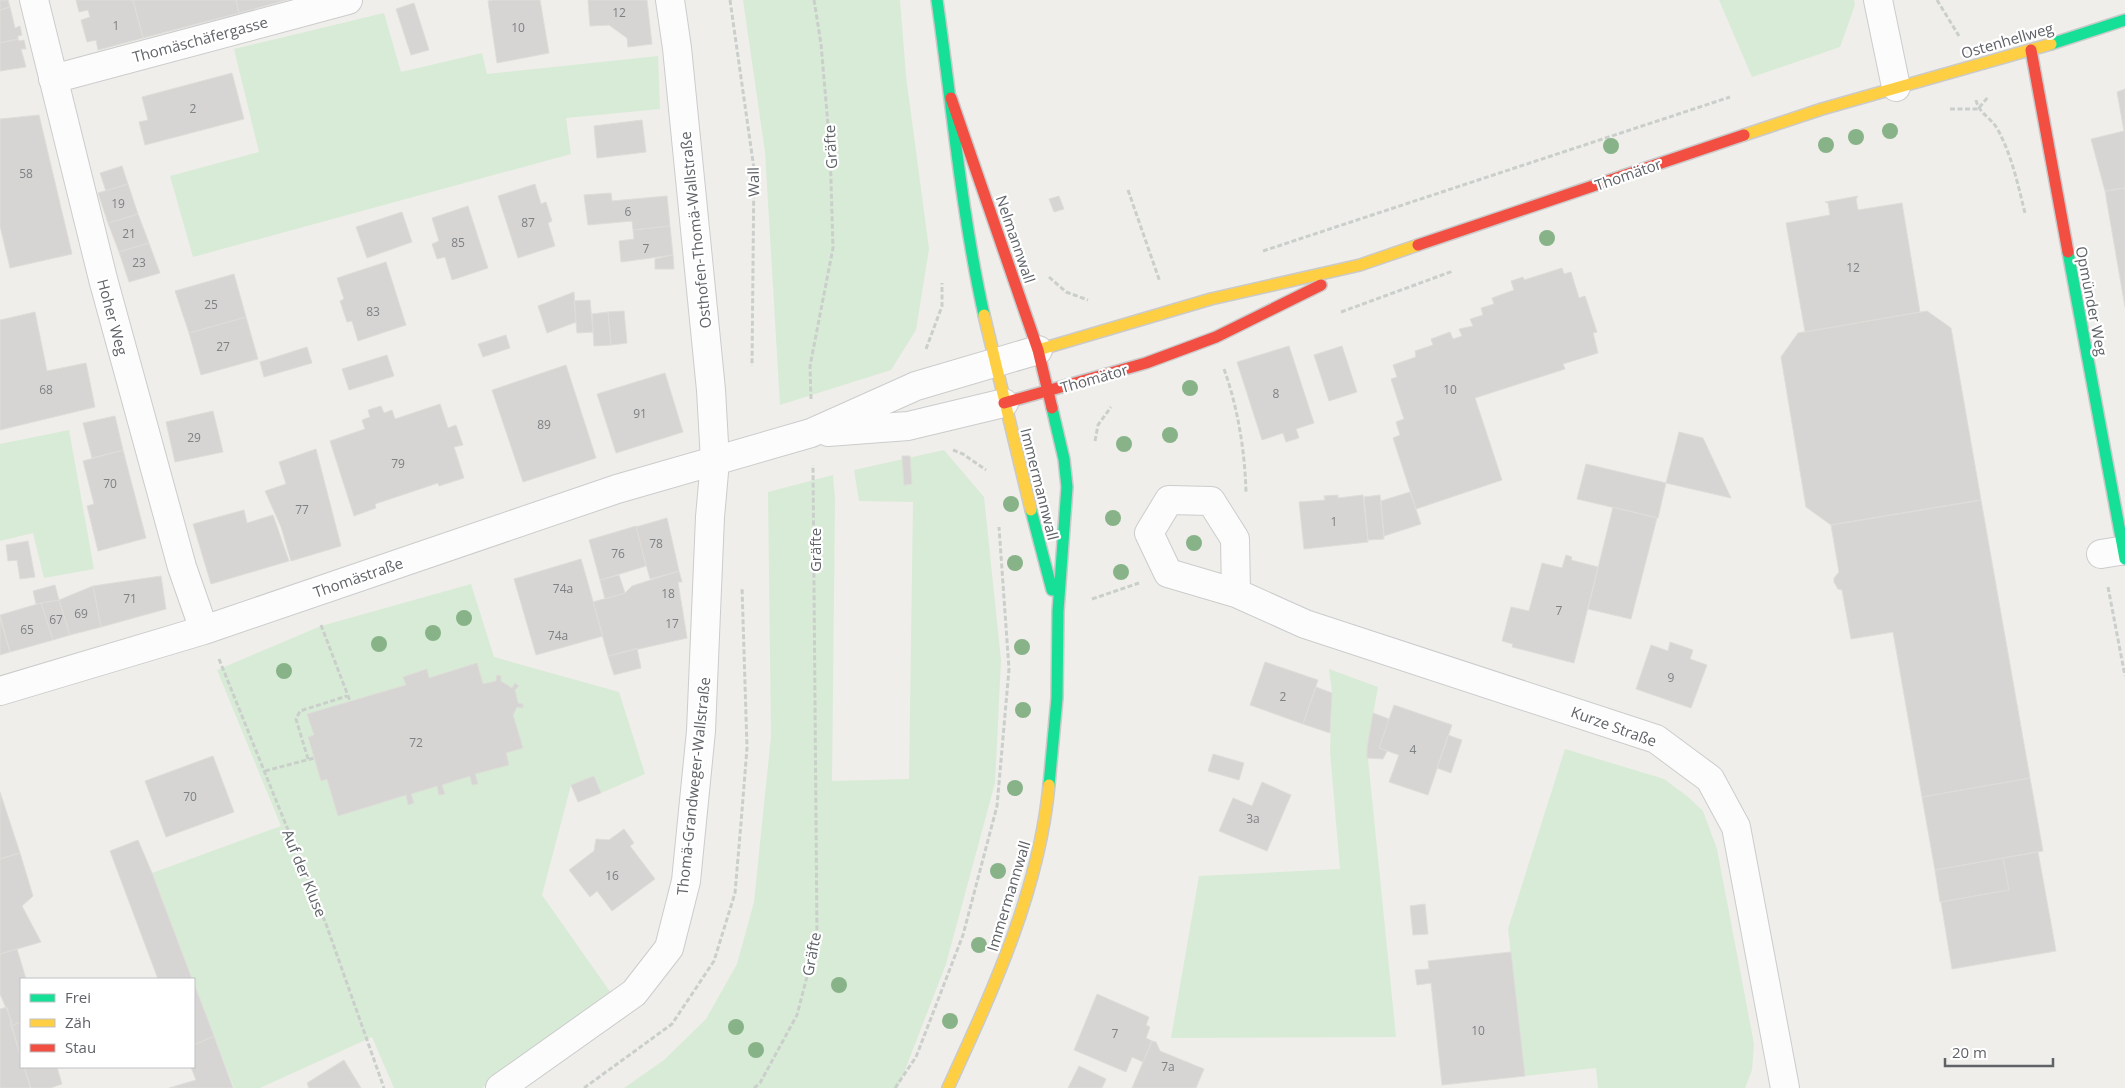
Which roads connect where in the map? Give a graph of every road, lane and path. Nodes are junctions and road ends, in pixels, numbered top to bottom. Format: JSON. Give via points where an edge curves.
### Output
{"nodes":[{"id":1,"x":34,"y":0,"type":"edge"},
{"id":2,"x":348,"y":0,"type":"edge"},
{"id":3,"x":670,"y":0,"type":"edge"},
{"id":4,"x":730,"y":0,"type":"edge"},
{"id":5,"x":814,"y":0,"type":"edge"},
{"id":6,"x":937,"y":0,"type":"edge"},
{"id":7,"x":1878,"y":0,"type":"edge"},
{"id":8,"x":1937,"y":0,"type":"edge"},
{"id":9,"x":2125,"y":20,"type":"edge"},
{"id":10,"x":2031,"y":50,"type":"junction"},
{"id":11,"x":1968,"y":67,"type":"junction"},
{"id":12,"x":52,"y":79,"type":"junction"},
{"id":13,"x":1896,"y":87,"type":"junction"},
{"id":14,"x":1730,"y":97,"type":"dead end"},
{"id":15,"x":952,"y":98,"type":"junction"},
{"id":16,"x":1940,"y":109,"type":"dead end"},
{"id":17,"x":2011,"y":158,"type":"dead end"},
{"id":18,"x":1128,"y":190,"type":"dead end"},
{"id":19,"x":1256,"y":253,"type":"dead end"},
{"id":20,"x":1007,"y":259,"type":"junction"},
{"id":21,"x":1360,"y":265,"type":"junction"},
{"id":22,"x":1456,"y":270,"type":"dead end"},
{"id":23,"x":941,"y":277,"type":"dead end"},
{"id":24,"x":1167,"y":282,"type":"dead end"},
{"id":25,"x":1160,"y":284,"type":"junction"},
{"id":26,"x":1152,"y":286,"type":"dead end"},
{"id":27,"x":1097,"y":299,"type":"dead end"},
{"id":28,"x":1334,"y":314,"type":"dead end"},
{"id":29,"x":1038,"y":350,"type":"junction"},
{"id":30,"x":994,"y":363,"type":"junction"},
{"id":31,"x":752,"y":366,"type":"dead end"},
{"id":32,"x":1224,"y":368,"type":"dead end"},
{"id":33,"x":916,"y":386,"type":"junction"},
{"id":34,"x":1049,"y":390,"type":"junction"},
{"id":35,"x":1004,"y":403,"type":"junction"},
{"id":36,"x":1114,"y":403,"type":"dead end"},
{"id":37,"x":927,"y":421,"type":"junction"},
{"id":38,"x":811,"y":433,"type":"junction"},
{"id":39,"x":1064,"y":460,"type":"junction"},
{"id":40,"x":715,"y":461,"type":"junction"},
{"id":41,"x":1019,"y":466,"type":"junction"},
{"id":42,"x":997,"y":518,"type":"dead end"},
{"id":43,"x":1235,"y":539,"type":"junction"},
{"id":44,"x":2119,"y":553,"type":"edge"},
{"id":45,"x":1168,"y":573,"type":"junction"},
{"id":46,"x":1236,"y":593,"type":"junction"},
{"id":47,"x":1058,"y":611,"type":"junction"},
{"id":48,"x":321,"y":626,"type":"dead end"},
{"id":49,"x":204,"y":630,"type":"junction"},
{"id":50,"x":220,"y":660,"type":"dead end"},
{"id":51,"x":0,"y":691,"type":"edge"},
{"id":52,"x":347,"y":696,"type":"junction"},
{"id":53,"x":350,"y":701,"type":"dead end"},
{"id":54,"x":314,"y":758,"type":"dead end"},
{"id":55,"x":308,"y":759,"type":"junction"},
{"id":56,"x":265,"y":771,"type":"junction"},
{"id":57,"x":384,"y":1088,"type":"edge"},
{"id":58,"x":500,"y":1088,"type":"edge"},
{"id":59,"x":754,"y":1088,"type":"edge"},
{"id":60,"x":895,"y":1088,"type":"edge"},
{"id":61,"x":948,"y":1088,"type":"edge"},
{"id":62,"x":1785,"y":1088,"type":"edge"}],
"edges":[{"from":1,"to":12,"type":"street","name":"Hoher Weg"},
{"from":2,"to":12,"type":"street","name":"Thomäschäfergasse"},
{"from":3,"to":40,"type":"street","name":"Osthofen-Thomä-Wallstraße","via":[[709,371]]},
{"from":4,"to":31,"type":"path","name":"Wall","via":[[754,168]]},
{"from":5,"to":38,"type":"path","name":"Gräfte","via":[[830,148],[833,248],[810,366]]},
{"from":6,"to":15,"type":"street","name":"Nelmannwall"},
{"from":7,"to":13,"type":"street"},
{"from":8,"to":11,"type":"path","via":[[1960,38]]},
{"from":9,"to":10,"type":"street","name":"Ostenhellweg"},
{"from":10,"to":11,"type":"street","name":"Ostenhellweg"},
{"from":10,"to":44,"type":"street","name":"Opmünder Weg"},
{"from":11,"to":13,"type":"street","name":"Ostenhellweg"},
{"from":12,"to":49,"type":"street","name":"Hoher Weg","via":[[174,539]]},
{"from":13,"to":21,"type":"street","name":"Thomätor","via":[[1744,134]]},
{"from":14,"to":19,"type":"path"},
{"from":15,"to":20,"type":"street","name":"Nelmannwall"},
{"from":15,"to":30,"type":"street","name":"Nelmannwall","via":[[961,194]]},
{"from":16,"to":17,"type":"path","via":[[1978,109],[1997,128]]},
{"from":18,"to":25,"type":"path"},
{"from":20,"to":27,"type":"path","via":[[1037,253],[1049,277],[1066,292],[1088,300]]},
{"from":20,"to":29,"type":"street","name":"Nelmannwall"},
{"from":21,"to":29,"type":"street","name":"Thomätor","via":[[1211,299]]},
{"from":21,"to":34,"type":"street","name":"Thomätor","via":[[1216,337],[1146,363]]},
{"from":22,"to":28,"type":"path"},
{"from":23,"to":33,"type":"path","via":[[942,306],[930,340],[927,348],[909,365]]},
{"from":24,"to":25,"type":"path"},
{"from":25,"to":26,"type":"path"},
{"from":29,"to":30,"type":"street","name":"Thomätor"},
{"from":29,"to":34,"type":"street","name":"Nelmannwall"},
{"from":30,"to":33,"type":"street","name":"Thomätor"},
{"from":30,"to":35,"type":"street","name":"Immermannwall"},
{"from":32,"to":43,"type":"path","via":[[1233,395],[1245,470],[1246,500]]},
{"from":33,"to":38,"type":"street","name":"Thomätor"},
{"from":34,"to":35,"type":"street","name":"Thomätor"},
{"from":34,"to":39,"type":"street","name":"Immermannwall"},
{"from":35,"to":37,"type":"street","name":"Thomätor"},
{"from":35,"to":41,"type":"street","name":"Immermannwall"},
{"from":36,"to":39,"type":"path","via":[[1098,425],[1093,455]]},
{"from":37,"to":38,"type":"street","name":"Thomätor","via":[[908,426]]},
{"from":37,"to":41,"type":"path","via":[[935,444],[963,454],[987,471]]},
{"from":38,"to":40,"type":"street","name":"Thomätor"},
{"from":38,"to":59,"type":"path","name":"Gräfte","via":[[815,504],[817,938],[797,1015],[760,1083]]},
{"from":39,"to":47,"type":"street","name":"Immermannwall","via":[[1067,487]]},
{"from":40,"to":49,"type":"street","name":"Thomästraße","via":[[617,490]]},
{"from":40,"to":58,"type":"street","name":"Thomä-Grandweger-Wallstraße","via":[[701,731],[686,881],[669,948],[634,993]]},
{"from":41,"to":47,"type":"street","name":"Immermannwall"},
{"from":42,"to":60,"type":"path","via":[[1009,669],[997,806],[963,934],[916,1057]]},
{"from":43,"to":45,"type":"street","via":[[1211,502],[1169,500],[1149,533]]},
{"from":43,"to":46,"type":"street"},
{"from":45,"to":46,"type":"street","name":"Kurze Straße"},
{"from":45,"to":47,"type":"path"},
{"from":46,"to":62,"type":"street","name":"Kurze Straße","via":[[1306,624],[1656,739],[1710,778],[1736,826]]},
{"from":47,"to":61,"type":"street","name":"Immermannwall","via":[[1057,698],[1048,796],[1036,864],[996,982]]},
{"from":48,"to":52,"type":"path"},
{"from":49,"to":51,"type":"street","name":"Thomästraße"},
{"from":50,"to":56,"type":"path","name":"Auf der Kluse"},
{"from":52,"to":53,"type":"path"},
{"from":52,"to":55,"type":"path","via":[[300,711],[296,719]]},
{"from":54,"to":55,"type":"path"},
{"from":55,"to":56,"type":"path"},
{"from":56,"to":57,"type":"path","name":"Auf der Kluse","via":[[326,924]]}]}
